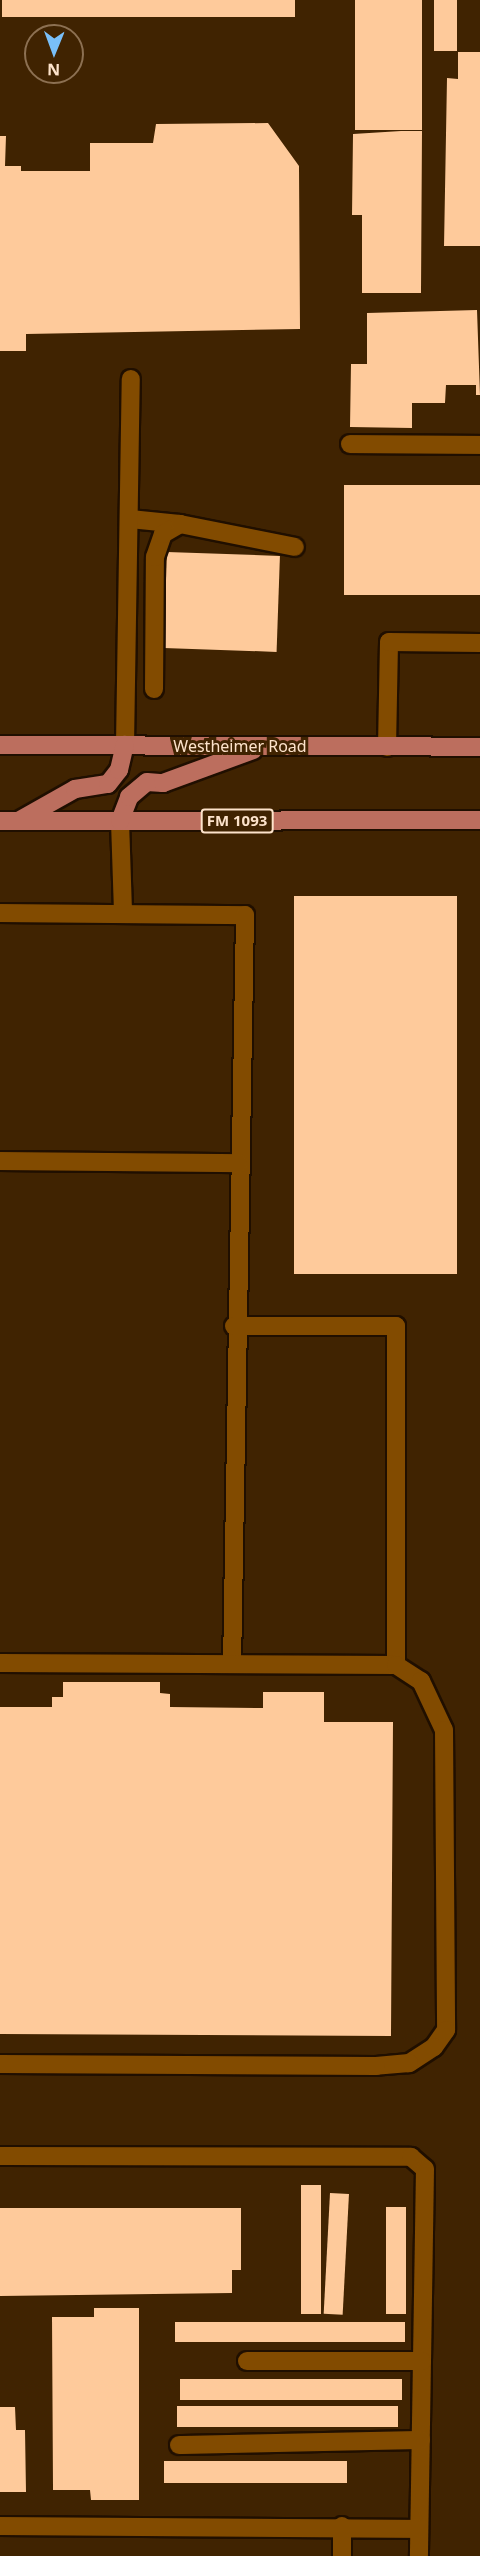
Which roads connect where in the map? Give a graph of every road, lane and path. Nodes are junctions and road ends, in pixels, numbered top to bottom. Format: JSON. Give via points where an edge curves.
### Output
{"nodes":[{"id":1,"x":131,"y":379,"type":"dead end"},
{"id":2,"x":350,"y":444,"type":"dead end"},
{"id":3,"x":480,"y":445,"type":"edge"},
{"id":4,"x":130,"y":519,"type":"junction"},
{"id":5,"x":180,"y":525,"type":"junction"},
{"id":6,"x":295,"y":547,"type":"dead end"},
{"id":7,"x":480,"y":644,"type":"edge"},
{"id":8,"x":154,"y":689,"type":"dead end"},
{"id":9,"x":0,"y":745,"type":"edge"},
{"id":10,"x":125,"y":745,"type":"junction"},
{"id":11,"x":264,"y":746,"type":"junction"},
{"id":12,"x":387,"y":747,"type":"junction"},
{"id":13,"x":480,"y":747,"type":"edge"},
{"id":14,"x":480,"y":820,"type":"edge"},
{"id":15,"x":0,"y":821,"type":"edge"},
{"id":16,"x":19,"y":821,"type":"junction"},
{"id":17,"x":120,"y":821,"type":"junction"},
{"id":18,"x":0,"y":913,"type":"edge"},
{"id":19,"x":123,"y":913,"type":"junction"},
{"id":20,"x":0,"y":1161,"type":"edge"},
{"id":21,"x":238,"y":1163,"type":"junction"},
{"id":22,"x":234,"y":1326,"type":"junction"},
{"id":23,"x":0,"y":1663,"type":"edge"},
{"id":24,"x":232,"y":1664,"type":"junction"},
{"id":25,"x":396,"y":1665,"type":"junction"},
{"id":26,"x":0,"y":2064,"type":"edge"},
{"id":27,"x":0,"y":2156,"type":"edge"},
{"id":28,"x":247,"y":2361,"type":"dead end"},
{"id":29,"x":422,"y":2361,"type":"junction"},
{"id":30,"x":421,"y":2440,"type":"junction"},
{"id":31,"x":179,"y":2445,"type":"dead end"},
{"id":32,"x":0,"y":2526,"type":"edge"},
{"id":33,"x":342,"y":2526,"type":"junction"},
{"id":34,"x":419,"y":2529,"type":"junction"},
{"id":35,"x":342,"y":2556,"type":"edge"},
{"id":36,"x":419,"y":2556,"type":"edge"}],
"edges":[{"from":1,"to":4,"type":"lane"},
{"from":2,"to":3,"type":"lane"},
{"from":4,"to":5,"type":"lane"},
{"from":4,"to":10,"type":"lane"},
{"from":5,"to":6,"type":"lane"},
{"from":5,"to":8,"type":"lane","via":[[163,534],[155,557]]},
{"from":7,"to":12,"type":"lane","via":[[389,642]]},
{"from":9,"to":10,"type":"main road","name":"Westheimer Road"},
{"from":10,"to":11,"type":"main road","name":"Westheimer Road"},
{"from":10,"to":16,"type":"main road","via":[[119,770],[108,784],[75,789]]},
{"from":11,"to":12,"type":"main road","name":"Westheimer Road"},
{"from":11,"to":17,"type":"main road","via":[[163,783],[147,782],[129,797]]},
{"from":12,"to":13,"type":"main road","name":"Westheimer Road"},
{"from":14,"to":17,"type":"main road","number":"FM 1093"},
{"from":15,"to":16,"type":"main road","number":"FM 1093"},
{"from":16,"to":17,"type":"main road","number":"FM 1093"},
{"from":17,"to":19,"type":"lane"},
{"from":18,"to":19,"type":"lane"},
{"from":19,"to":21,"type":"lane","via":[[244,915]]},
{"from":20,"to":21,"type":"lane"},
{"from":21,"to":22,"type":"lane"},
{"from":22,"to":24,"type":"lane"},
{"from":22,"to":25,"type":"lane","via":[[396,1326]]},
{"from":23,"to":24,"type":"lane"},
{"from":24,"to":25,"type":"lane"},
{"from":25,"to":26,"type":"lane","via":[[421,1681],[444,1730],[446,2030],[434,2047],[409,2063],[376,2066]]},
{"from":27,"to":29,"type":"lane","via":[[411,2157],[425,2169]]},
{"from":28,"to":29,"type":"lane"},
{"from":29,"to":30,"type":"lane"},
{"from":30,"to":31,"type":"lane"},
{"from":30,"to":34,"type":"lane"},
{"from":32,"to":33,"type":"lane"},
{"from":33,"to":34,"type":"lane"},
{"from":33,"to":35,"type":"lane"},
{"from":34,"to":36,"type":"lane"}]}
